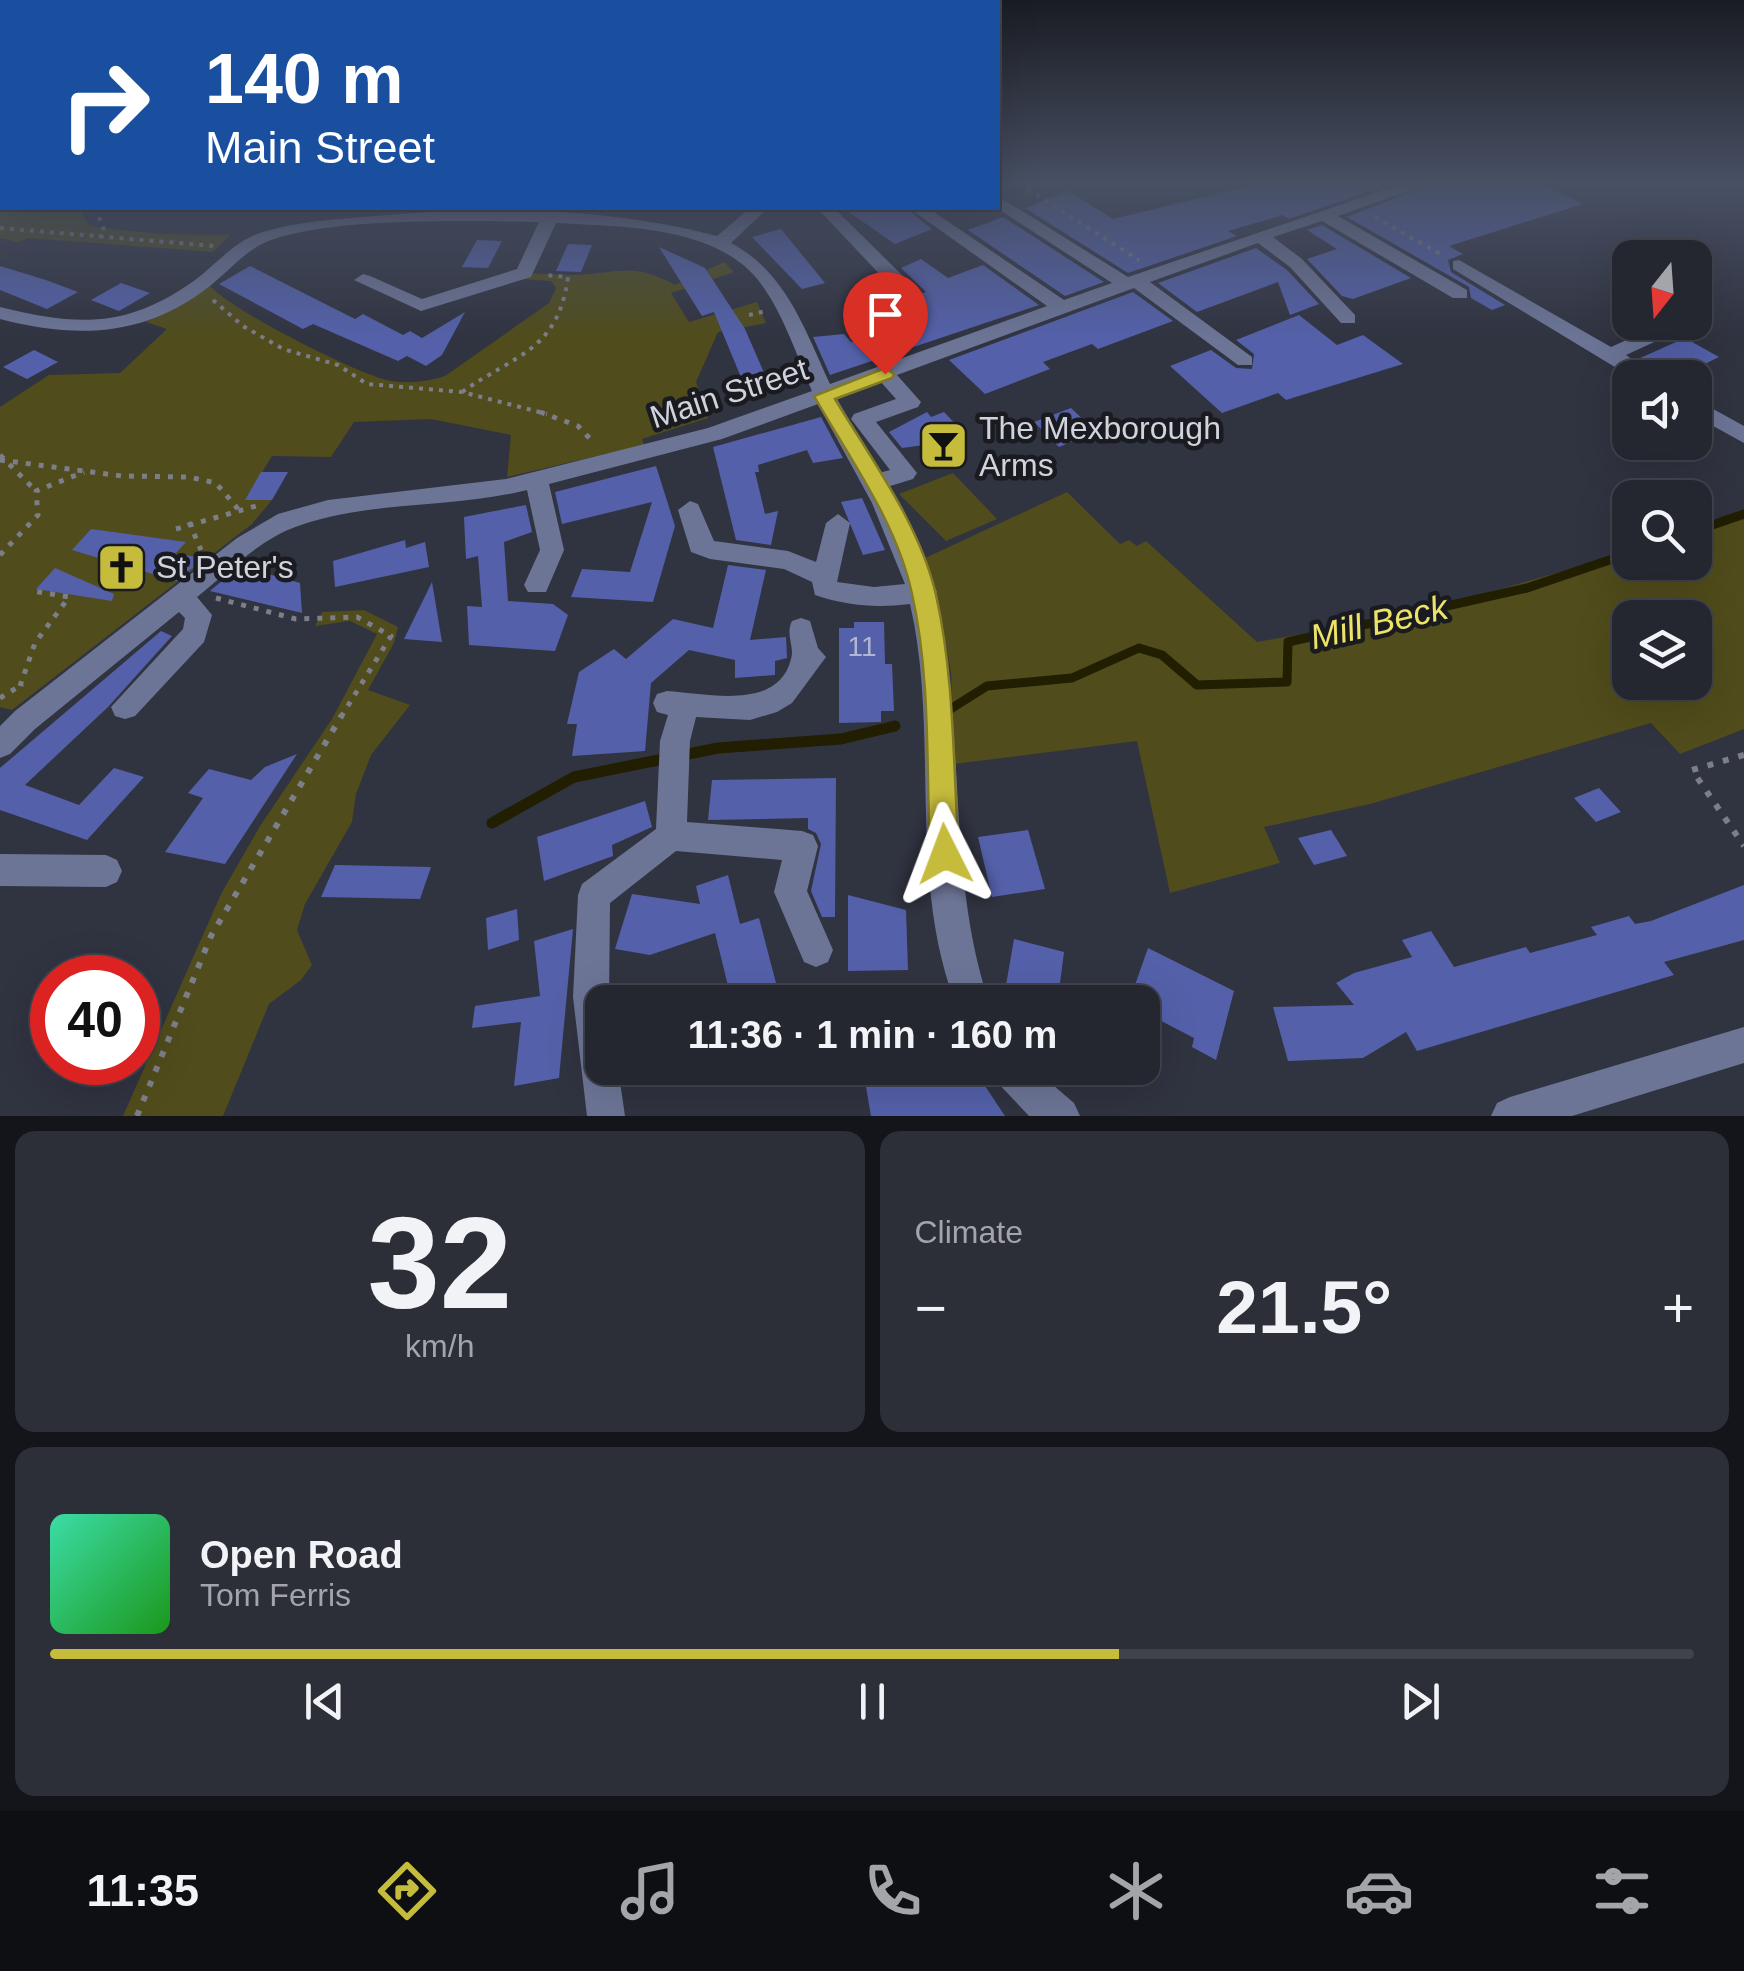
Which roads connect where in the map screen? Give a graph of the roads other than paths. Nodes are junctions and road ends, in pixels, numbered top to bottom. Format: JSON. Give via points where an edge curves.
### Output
{"nodes":[{"id":1,"x":265,"y":236,"type":"edge"},
{"id":2,"x":541,"y":236,"type":"edge"},
{"id":3,"x":691,"y":236,"type":"edge"},
{"id":4,"x":728,"y":236,"type":"edge"},
{"id":5,"x":854,"y":236,"type":"edge"},
{"id":6,"x":958,"y":236,"type":"edge"},
{"id":7,"x":1042,"y":236,"type":"edge"},
{"id":8,"x":1260,"y":236,"type":"joint"},
{"id":9,"x":1360,"y":236,"type":"edge"},
{"id":10,"x":720,"y":243,"type":"junction"},
{"id":11,"x":1459,"y":264,"type":"road end"},
{"id":12,"x":896,"y":279,"type":"dead end"},
{"id":13,"x":363,"y":280,"type":"dead end"},
{"id":14,"x":1131,"y":283,"type":"junction"},
{"id":15,"x":1460,"y":294,"type":"dead end"},
{"id":16,"x":1065,"y":310,"type":"junction"},
{"id":17,"x":0,"y":314,"type":"edge"},
{"id":18,"x":1348,"y":319,"type":"dead end"},
{"id":19,"x":1643,"y":340,"type":"edge"},
{"id":20,"x":1612,"y":354,"type":"junction"},
{"id":21,"x":1621,"y":360,"type":"edge"},
{"id":22,"x":1245,"y":362,"type":"dead end"},
{"id":23,"x":885,"y":374,"type":"junction"},
{"id":24,"x":824,"y":396,"type":"junction"},
{"id":25,"x":1712,"y":416,"type":"edge"},
{"id":26,"x":1744,"y":436,"type":"edge"},
{"id":27,"x":537,"y":481,"type":"junction"},
{"id":28,"x":875,"y":483,"type":"junction"},
{"id":29,"x":690,"y":510,"type":"dead end"},
{"id":30,"x":838,"y":522,"type":"dead end"},
{"id":31,"x":825,"y":577,"type":"junction"},
{"id":32,"x":537,"y":586,"type":"dead end"},
{"id":33,"x":924,"y":592,"type":"junction"},
{"id":34,"x":184,"y":593,"type":"junction"},
{"id":35,"x":807,"y":648,"type":"dead end"},
{"id":36,"x":125,"y":707,"type":"dead end"},
{"id":37,"x":12,"y":716,"type":"edge"},
{"id":38,"x":0,"y":745,"type":"edge"},
{"id":39,"x":671,"y":836,"type":"junction"},
{"id":40,"x":0,"y":870,"type":"edge"},
{"id":41,"x":106,"y":871,"type":"dead end"},
{"id":42,"x":816,"y":950,"type":"dead end"},
{"id":43,"x":968,"y":985,"type":"edge"},
{"id":44,"x":1744,"y":1045,"type":"edge"},
{"id":45,"x":1024,"y":1085,"type":"edge"},
{"id":46,"x":596,"y":1113,"type":"edge"},
{"id":47,"x":1061,"y":1116,"type":"edge"},
{"id":48,"x":1510,"y":1116,"type":"edge"}],
"edges":[{"from":1,"to":17,"type":"street","via":[[139,320],[68,330]]},
{"from":2,"to":13,"type":"street","via":[[524,273],[421,305]]},
{"from":3,"to":10,"type":"street"},
{"from":4,"to":10,"type":"street"},
{"from":5,"to":12,"type":"street"},
{"from":6,"to":16,"type":"street"},
{"from":7,"to":14,"type":"street"},
{"from":8,"to":14,"type":"street","name":"Main Street"},
{"from":8,"to":18,"type":"street","via":[[1296,263]]},
{"from":9,"to":15,"type":"street"},
{"from":10,"to":24,"type":"street","via":[[750,260],[777,297]]},
{"from":11,"to":20,"type":"street"},
{"from":14,"to":16,"type":"street","name":"Main Street"},
{"from":14,"to":22,"type":"street"},
{"from":16,"to":23,"type":"street","name":"Main Street"},
{"from":19,"to":20,"type":"street"},
{"from":20,"to":21,"type":"street"},
{"from":23,"to":24,"type":"street","name":"Main Street"},
{"from":23,"to":28,"type":"street","via":[[910,402],[862,418],[905,473]]},
{"from":24,"to":27,"type":"street","name":"Main Street"},
{"from":24,"to":28,"type":"street"},
{"from":25,"to":26,"type":"street"},
{"from":27,"to":32,"type":"street","via":[[552,550]]},
{"from":27,"to":34,"type":"street","name":"Main Street","via":[[328,509],[268,530]]},
{"from":28,"to":33,"type":"street"},
{"from":29,"to":31,"type":"street","via":[[700,545],[710,550],[788,560]]},
{"from":30,"to":31,"type":"street"},
{"from":31,"to":33,"type":"street","via":[[824,588],[844,596]]},
{"from":33,"to":43,"type":"street","via":[[947,894]]},
{"from":34,"to":36,"type":"street","via":[[200,615],[195,634]]},
{"from":34,"to":37,"type":"street","name":"Main Street"},
{"from":35,"to":39,"type":"street","via":[[789,692],[774,703],[676,703]]},
{"from":37,"to":38,"type":"street","name":"Main Street"},
{"from":39,"to":42,"type":"street","via":[[802,846],[790,892]]},
{"from":39,"to":46,"type":"street","via":[[594,895]]},
{"from":40,"to":41,"type":"street"},
{"from":44,"to":48,"type":"street"},
{"from":45,"to":47,"type":"street"}]}
